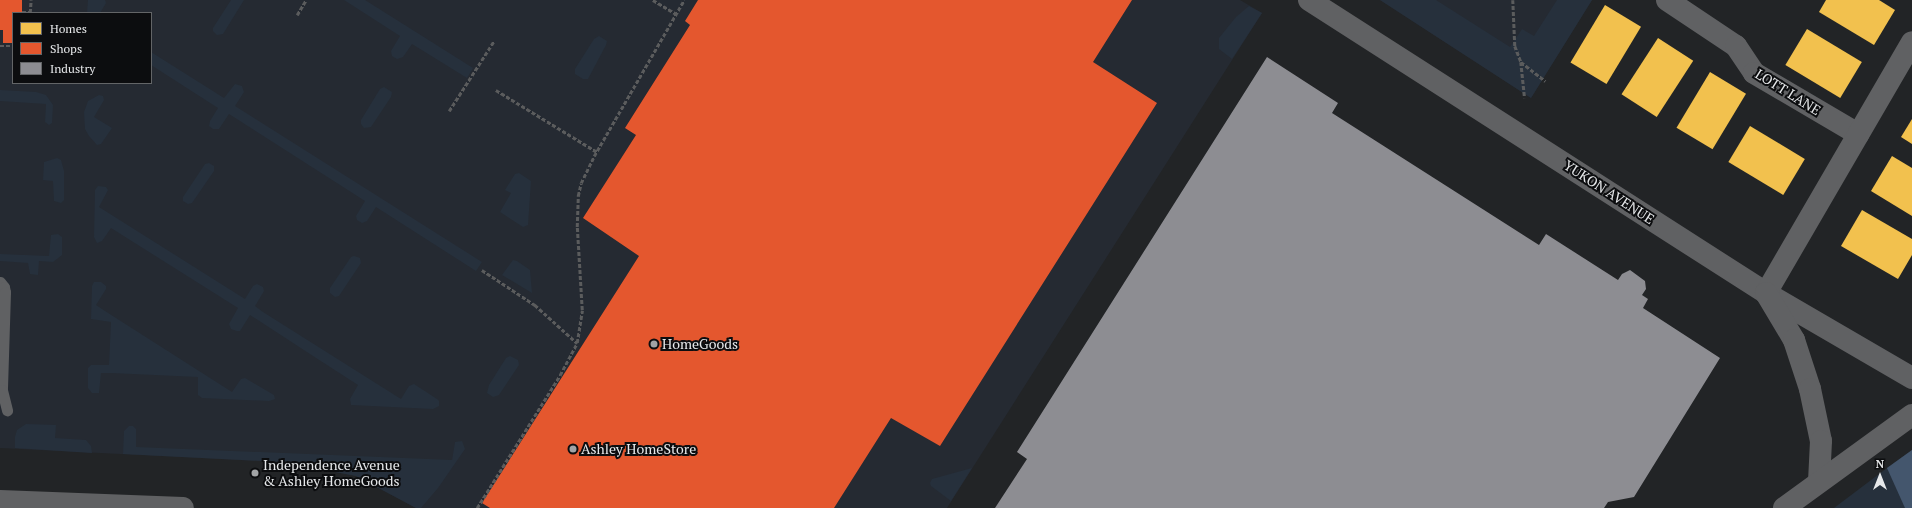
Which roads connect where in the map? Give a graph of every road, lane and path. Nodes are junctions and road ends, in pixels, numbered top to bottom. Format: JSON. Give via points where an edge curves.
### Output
{"nodes":[{"id":1,"x":31,"y":0,"type":"edge"},
{"id":2,"x":306,"y":0,"type":"edge"},
{"id":3,"x":653,"y":0,"type":"edge"},
{"id":4,"x":684,"y":0,"type":"edge"},
{"id":5,"x":1309,"y":0,"type":"edge"},
{"id":6,"x":1513,"y":0,"type":"edge"},
{"id":7,"x":1667,"y":0,"type":"edge"},
{"id":8,"x":22,"y":12,"type":"dead end"},
{"id":9,"x":30,"y":12,"type":"edge"},
{"id":10,"x":676,"y":14,"type":"junction"},
{"id":11,"x":297,"y":15,"type":"dead end"},
{"id":12,"x":494,"y":41,"type":"dead end"},
{"id":13,"x":1912,"y":42,"type":"edge"},
{"id":14,"x":0,"y":46,"type":"edge"},
{"id":15,"x":12,"y":46,"type":"edge"},
{"id":16,"x":1521,"y":62,"type":"junction"},
{"id":17,"x":1545,"y":81,"type":"dead end"},
{"id":18,"x":496,"y":90,"type":"dead end"},
{"id":19,"x":1525,"y":98,"type":"dead end"},
{"id":20,"x":449,"y":111,"type":"dead end"},
{"id":21,"x":1858,"y":134,"type":"junction"},
{"id":22,"x":597,"y":152,"type":"junction"},
{"id":23,"x":482,"y":270,"type":"dead end"},
{"id":24,"x":0,"y":282,"type":"edge"},
{"id":25,"x":1766,"y":293,"type":"junction"},
{"id":26,"x":2,"y":301,"type":"edge"},
{"id":27,"x":577,"y":343,"type":"junction"},
{"id":28,"x":1912,"y":378,"type":"edge"},
{"id":29,"x":7,"y":410,"type":"dead end"},
{"id":30,"x":1912,"y":415,"type":"edge"},
{"id":31,"x":1819,"y":482,"type":"junction"},
{"id":32,"x":0,"y":501,"type":"edge"},
{"id":33,"x":183,"y":508,"type":"edge"},
{"id":34,"x":477,"y":508,"type":"edge"},
{"id":35,"x":1784,"y":508,"type":"edge"}],
"edges":[{"from":1,"to":9,"type":"path"},
{"from":2,"to":11,"type":"path"},
{"from":3,"to":10,"type":"path"},
{"from":4,"to":10,"type":"path"},
{"from":5,"to":25,"type":"street","name":"YUKON AVENUE"},
{"from":6,"to":16,"type":"path","via":[[1515,46]]},
{"from":7,"to":21,"type":"street","name":"LOTT LANE","via":[[1736,46],[1754,73]]},
{"from":8,"to":9,"type":"path"},
{"from":10,"to":22,"type":"path"},
{"from":12,"to":20,"type":"path"},
{"from":13,"to":21,"type":"street"},
{"from":14,"to":15,"type":"path"},
{"from":16,"to":17,"type":"path"},
{"from":16,"to":19,"type":"path"},
{"from":18,"to":22,"type":"path"},
{"from":21,"to":25,"type":"street"},
{"from":22,"to":27,"type":"path","via":[[586,172],[578,196],[577,227],[582,310]]},
{"from":23,"to":27,"type":"path","via":[[535,305]]},
{"from":24,"to":26,"type":"lane","via":[[4,287]]},
{"from":25,"to":28,"type":"street","name":"YUKON AVENUE"},
{"from":25,"to":31,"type":"street","via":[[1794,340],[1810,389],[1821,441]]},
{"from":26,"to":29,"type":"lane","via":[[2,390]]},
{"from":27,"to":34,"type":"path","via":[[560,375]]},
{"from":30,"to":31,"type":"street"},
{"from":31,"to":35,"type":"street"},
{"from":32,"to":33,"type":"street"}]}
